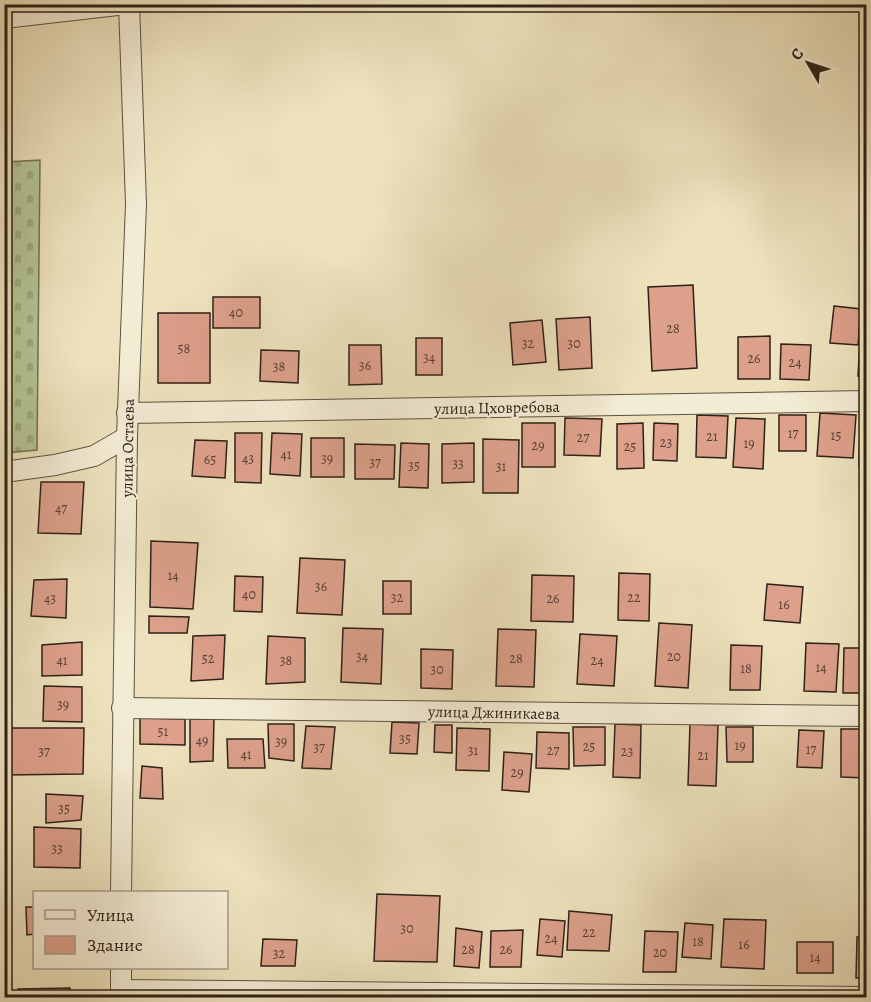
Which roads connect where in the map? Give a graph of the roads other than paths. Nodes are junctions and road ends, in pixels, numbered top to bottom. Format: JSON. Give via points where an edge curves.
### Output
{"nodes":[{"id":1,"x":127,"y":4,"type":"edge"},
{"id":2,"x":4,"y":18,"type":"edge"},
{"id":3,"x":867,"y":401,"type":"edge"},
{"id":4,"x":127,"y":413,"type":"junction"},
{"id":5,"x":127,"y":437,"type":"junction"},
{"id":6,"x":4,"y":472,"type":"edge"},
{"id":7,"x":122,"y":708,"type":"junction"},
{"id":8,"x":867,"y":716,"type":"edge"},
{"id":9,"x":121,"y":891,"type":"edge"},
{"id":10,"x":121,"y":969,"type":"edge"},
{"id":11,"x":121,"y":994,"type":"edge"},
{"id":12,"x":867,"y":997,"type":"edge"}],
"edges":[{"from":1,"to":2,"type":"street"},
{"from":1,"to":4,"type":"street","name":"улица Остаева","via":[[136,204]]},
{"from":3,"to":4,"type":"street","name":"улица Цховребова"},
{"from":4,"to":5,"type":"street","name":"улица Остаева"},
{"from":5,"to":6,"type":"street","via":[[94,456]]},
{"from":5,"to":7,"type":"street","name":"улица Остаева"},
{"from":7,"to":8,"type":"street","name":"улица Джиникаева"},
{"from":7,"to":9,"type":"street","name":"улица Остаева"},
{"from":10,"to":11,"type":"street"},
{"from":11,"to":12,"type":"street"}]}
